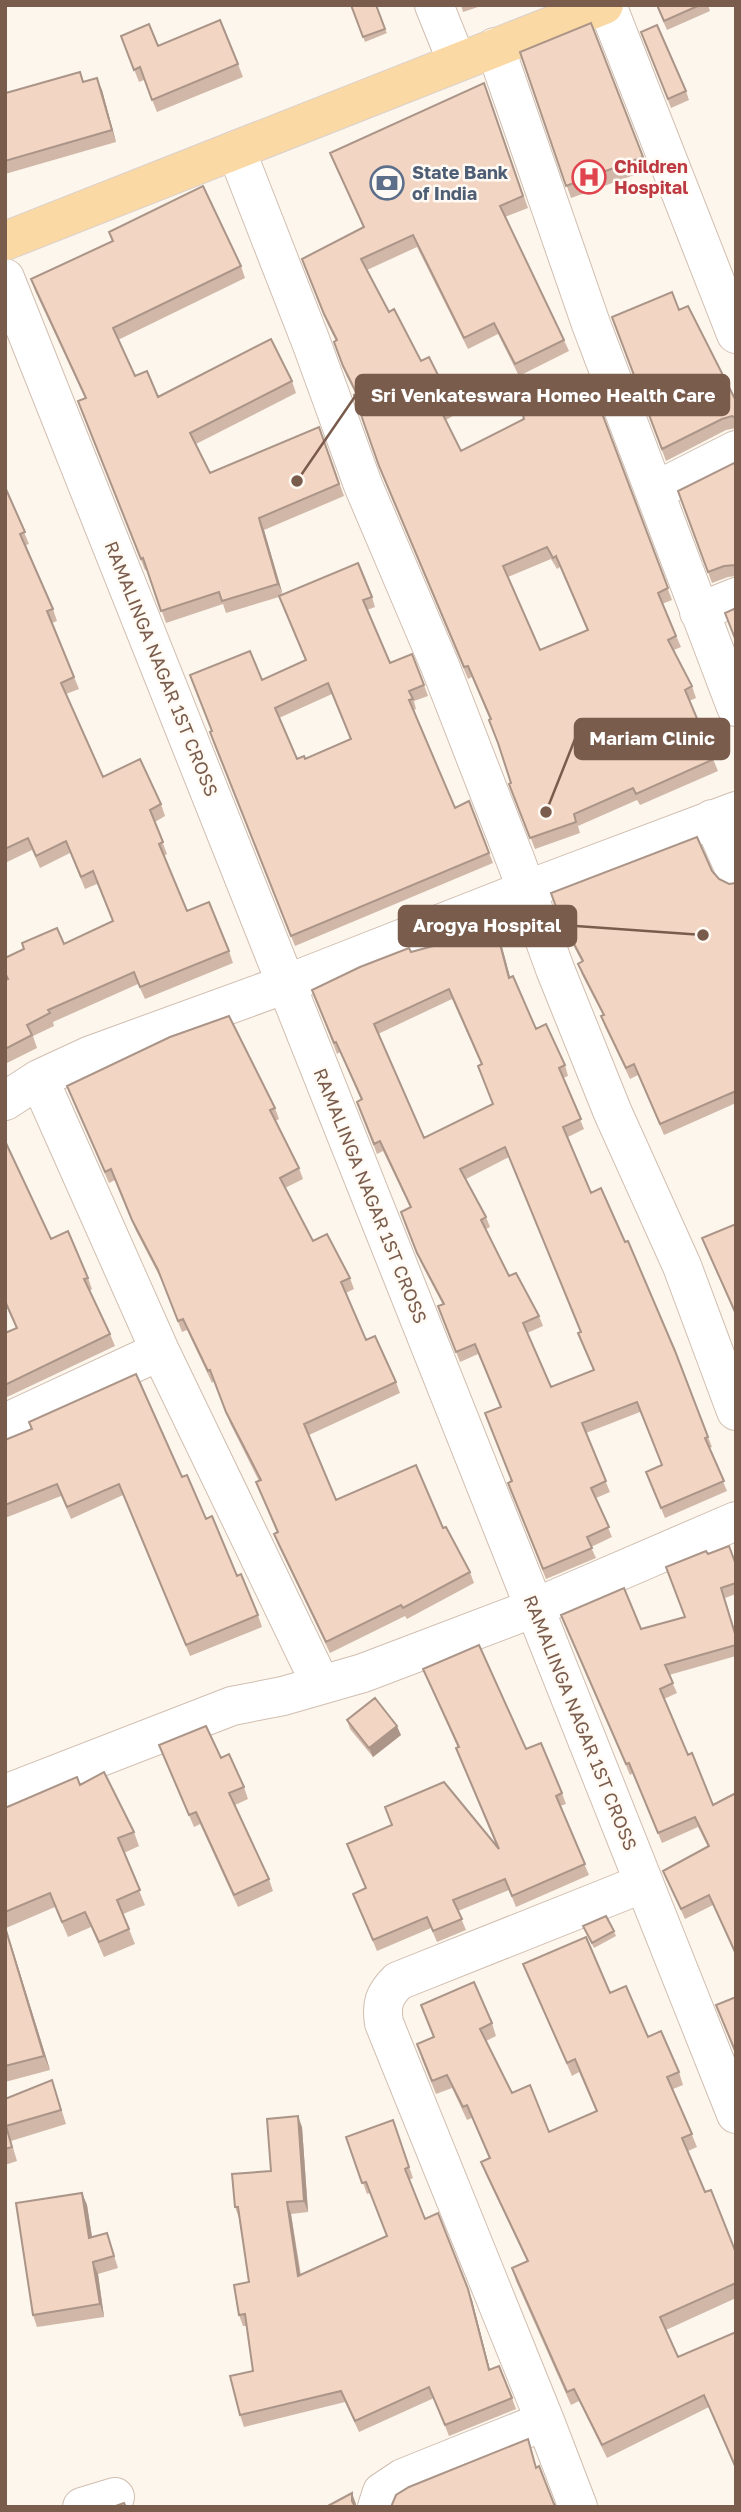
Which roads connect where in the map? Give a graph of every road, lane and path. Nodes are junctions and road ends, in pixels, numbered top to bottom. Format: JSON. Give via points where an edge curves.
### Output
{"nodes":[{"id":1,"x":434,"y":5,"type":"edge"},
{"id":2,"x":606,"y":5,"type":"edge"},
{"id":3,"x":495,"y":47,"type":"junction"},
{"id":4,"x":457,"y":62,"type":"junction"},
{"id":5,"x":236,"y":150,"type":"junction"},
{"id":6,"x":5,"y":241,"type":"edge"},
{"id":7,"x":5,"y":278,"type":"edge"},
{"id":8,"x":736,"y":334,"type":"edge"},
{"id":9,"x":736,"y":450,"type":"edge"},
{"id":10,"x":655,"y":491,"type":"junction"},
{"id":11,"x":736,"y":597,"type":"edge"},
{"id":12,"x":699,"y":612,"type":"junction"},
{"id":13,"x":736,"y":707,"type":"edge"},
{"id":14,"x":724,"y":815,"type":"edge"},
{"id":15,"x":736,"y":873,"type":"edge"},
{"id":16,"x":526,"y":890,"type":"junction"},
{"id":17,"x":286,"y":984,"type":"junction"},
{"id":18,"x":39,"y":1079,"type":"junction"},
{"id":19,"x":5,"y":1101,"type":"edge"},
{"id":20,"x":160,"y":1351,"type":"junction"},
{"id":21,"x":736,"y":1411,"type":"edge"},
{"id":22,"x":5,"y":1423,"type":"edge"},
{"id":23,"x":736,"y":1521,"type":"edge"},
{"id":24,"x":534,"y":1608,"type":"junction"},
{"id":25,"x":321,"y":1685,"type":"junction"},
{"id":26,"x":7,"y":1788,"type":"edge"},
{"id":27,"x":644,"y":1883,"type":"junction"},
{"id":28,"x":732,"y":2094,"type":"edge"},
{"id":29,"x":545,"y":2421,"type":"junction"},
{"id":30,"x":377,"y":2507,"type":"edge"},
{"id":31,"x":578,"y":2507,"type":"edge"}],
"edges":[{"from":1,"to":4,"type":"street"},
{"from":2,"to":3,"type":"main road"},
{"from":2,"to":8,"type":"street"},
{"from":3,"to":4,"type":"main road"},
{"from":3,"to":10,"type":"street","via":[[591,324]]},
{"from":4,"to":5,"type":"main road"},
{"from":5,"to":6,"type":"main road"},
{"from":5,"to":16,"type":"street","via":[[363,485],[440,666]]},
{"from":7,"to":17,"type":"street","name":"RAMALINGA NAGAR 1ST CROSS"},
{"from":9,"to":10,"type":"street"},
{"from":10,"to":12,"type":"street"},
{"from":11,"to":12,"type":"street"},
{"from":12,"to":13,"type":"street"},
{"from":14,"to":15,"type":"street"},
{"from":14,"to":16,"type":"street"},
{"from":16,"to":17,"type":"street"},
{"from":16,"to":21,"type":"street","via":[[613,1113],[682,1266]]},
{"from":17,"to":18,"type":"street"},
{"from":17,"to":24,"type":"street","name":"RAMALINGA NAGAR 1ST CROSS"},
{"from":18,"to":19,"type":"street"},
{"from":18,"to":20,"type":"street"},
{"from":20,"to":22,"type":"street"},
{"from":20,"to":25,"type":"street"},
{"from":23,"to":24,"type":"street"},
{"from":24,"to":25,"type":"street"},
{"from":24,"to":27,"type":"street","name":"RAMALINGA NAGAR 1ST CROSS"},
{"from":25,"to":26,"type":"street","via":[[232,1706]]},
{"from":27,"to":28,"type":"street","name":"RAMALINGA NAGAR 1ST CROSS"},
{"from":27,"to":29,"type":"street","via":[[398,1982],[383,2000],[384,2024]]},
{"from":29,"to":30,"type":"street","via":[[403,2478],[382,2492]]},
{"from":29,"to":31,"type":"street"}]}
